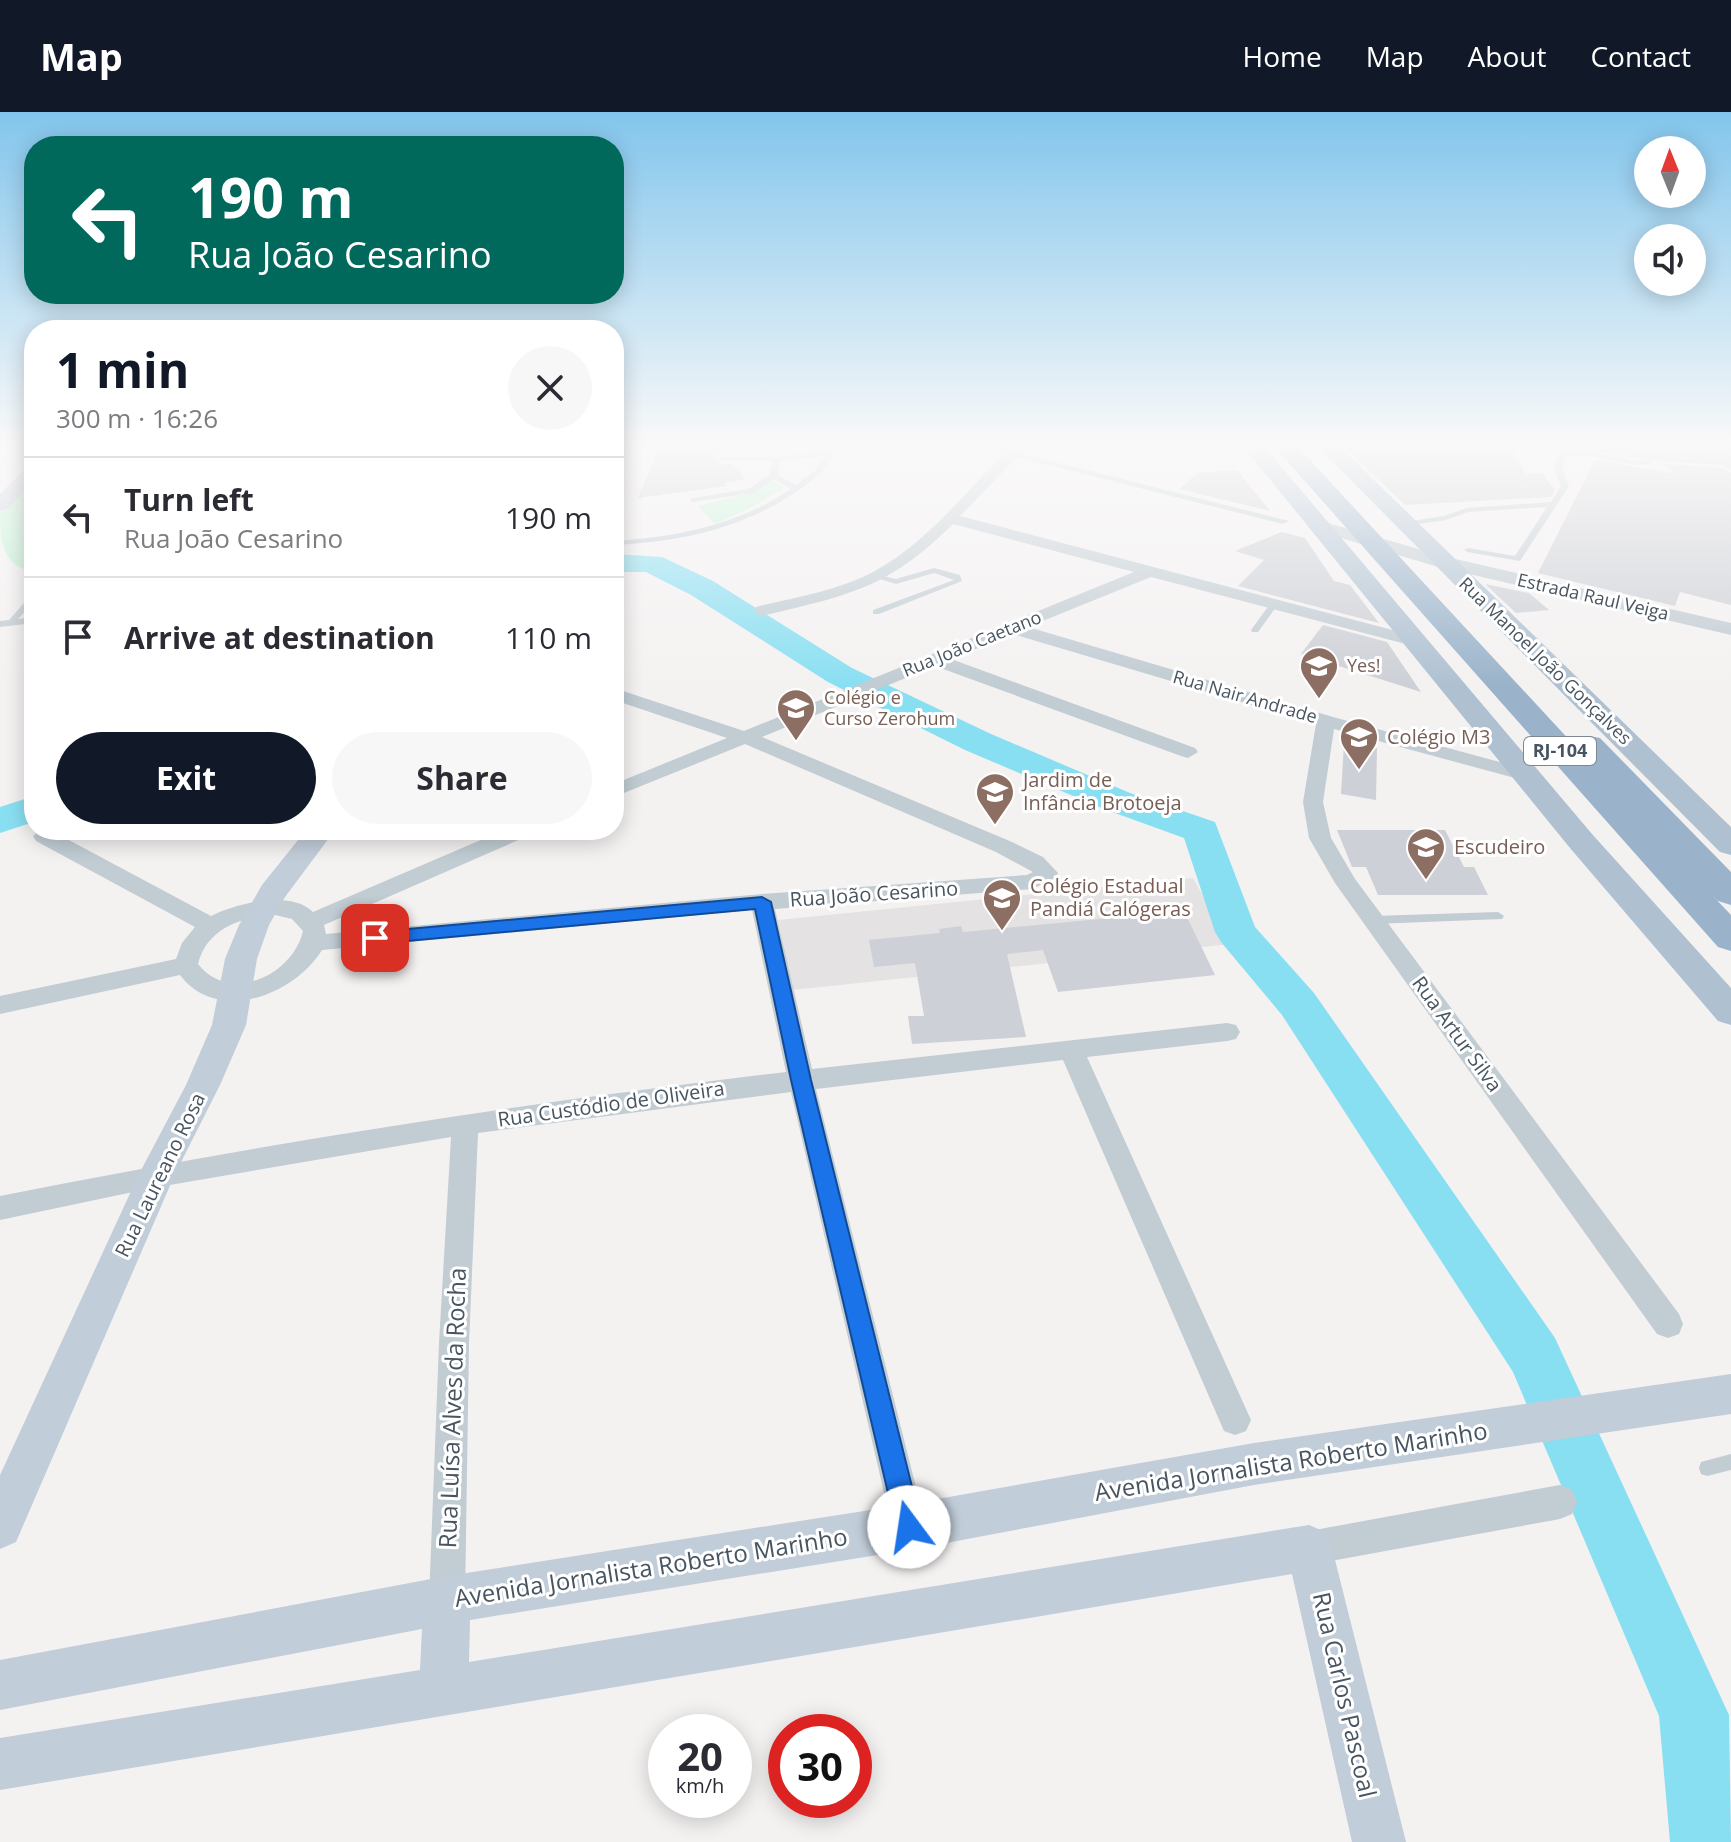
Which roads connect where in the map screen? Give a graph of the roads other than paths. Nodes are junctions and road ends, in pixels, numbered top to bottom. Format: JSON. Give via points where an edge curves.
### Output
{"nodes":[{"id":1,"x":1404,"y":524,"type":"edge"},
{"id":2,"x":729,"y":525,"type":"edge"},
{"id":3,"x":941,"y":525,"type":"edge"},
{"id":4,"x":975,"y":525,"type":"edge"},
{"id":5,"x":1317,"y":525,"type":"joint"},
{"id":6,"x":1354,"y":525,"type":"edge"},
{"id":7,"x":1387,"y":525,"type":"edge"},
{"id":8,"x":1539,"y":525,"type":"edge"},
{"id":9,"x":624,"y":542,"type":"edge"},
{"id":10,"x":1468,"y":550,"type":"dead end"},
{"id":11,"x":1431,"y":566,"type":"junction"},
{"id":12,"x":1153,"y":570,"type":"junction"},
{"id":13,"x":879,"y":576,"type":"junction"},
{"id":14,"x":1275,"y":603,"type":"junction"},
{"id":15,"x":24,"y":608,"type":"edge"},
{"id":16,"x":762,"y":611,"type":"dead end"},
{"id":17,"x":876,"y":612,"type":"dead end"},
{"id":18,"x":13,"y":620,"type":"junction"},
{"id":19,"x":24,"y":620,"type":"edge"},
{"id":20,"x":0,"y":624,"type":"edge"},
{"id":21,"x":1012,"y":628,"type":"junction"},
{"id":22,"x":1731,"y":629,"type":"edge"},
{"id":23,"x":1255,"y":630,"type":"dead end"},
{"id":24,"x":1417,"y":642,"type":"junction"},
{"id":25,"x":934,"y":659,"type":"junction"},
{"id":26,"x":624,"y":697,"type":"edge"},
{"id":27,"x":1326,"y":721,"type":"junction"},
{"id":28,"x":744,"y":737,"type":"junction"},
{"id":29,"x":1188,"y":752,"type":"dead end"},
{"id":30,"x":1526,"y":775,"type":"junction"},
{"id":31,"x":624,"y":787,"type":"edge"},
{"id":32,"x":51,"y":840,"type":"edge"},
{"id":33,"x":313,"y":840,"type":"edge"},
{"id":34,"x":502,"y":840,"type":"edge"},
{"id":35,"x":1731,"y":845,"type":"edge"},
{"id":36,"x":1731,"y":893,"type":"edge"},
{"id":37,"x":762,"y":902,"type":"junction"},
{"id":38,"x":262,"y":908,"type":"junction"},
{"id":39,"x":1498,"y":916,"type":"dead end"},
{"id":40,"x":1373,"y":920,"type":"junction"},
{"id":41,"x":211,"y":926,"type":"junction"},
{"id":42,"x":313,"y":932,"type":"junction"},
{"id":43,"x":1731,"y":938,"type":"edge"},
{"id":44,"x":186,"y":965,"type":"junction"},
{"id":45,"x":234,"y":992,"type":"junction"},
{"id":46,"x":0,"y":1005,"type":"edge"},
{"id":47,"x":1731,"y":1012,"type":"edge"},
{"id":48,"x":1227,"y":1032,"type":"dead end"},
{"id":49,"x":1071,"y":1049,"type":"junction"},
{"id":50,"x":801,"y":1080,"type":"junction"},
{"id":51,"x":465,"y":1124,"type":"junction"},
{"id":52,"x":157,"y":1174,"type":"junction"},
{"id":53,"x":0,"y":1208,"type":"edge"},
{"id":54,"x":1668,"y":1324,"type":"dead end"},
{"id":55,"x":1731,"y":1394,"type":"edge"},
{"id":56,"x":1235,"y":1420,"type":"dead end"},
{"id":57,"x":1731,"y":1462,"type":"edge"},
{"id":58,"x":1707,"y":1468,"type":"dead end"},
{"id":59,"x":1560,"y":1502,"type":"dead end"},
{"id":60,"x":0,"y":1526,"type":"edge"},
{"id":61,"x":909,"y":1527,"type":"junction"},
{"id":62,"x":1309,"y":1548,"type":"junction"},
{"id":63,"x":447,"y":1600,"type":"junction"},
{"id":64,"x":0,"y":1685,"type":"edge"},
{"id":65,"x":444,"y":1692,"type":"junction"},
{"id":66,"x":0,"y":1764,"type":"edge"},
{"id":67,"x":1379,"y":1842,"type":"edge"}],
"edges":[{"from":1,"to":11,"type":"main road","name":"Rua Manoel João Gonçalves"},
{"from":2,"to":9,"type":"lane"},
{"from":3,"to":13,"type":"street"},
{"from":4,"to":12,"type":"street"},
{"from":5,"to":11,"type":"street","name":"Estrada Raul Veiga"},
{"from":5,"to":24,"type":"main road"},
{"from":6,"to":43,"type":"highway","number":"RJ-104"},
{"from":7,"to":11,"type":"highway","number":"RJ-104"},
{"from":8,"to":10,"type":"lane","via":[[1517,559]]},
{"from":11,"to":22,"type":"street","name":"Estrada Raul Veiga"},
{"from":11,"to":35,"type":"main road","name":"Rua Manoel João Gonçalves"},
{"from":11,"to":36,"type":"highway","number":"RJ-104"},
{"from":12,"to":14,"type":"street"},
{"from":12,"to":21,"type":"street","name":"Rua João Caetano"},
{"from":13,"to":16,"type":"street"},
{"from":13,"to":17,"type":"lane","via":[[896,582],[934,570],[958,581]]},
{"from":14,"to":23,"type":"lane"},
{"from":14,"to":24,"type":"street"},
{"from":15,"to":18,"type":"lane"},
{"from":18,"to":19,"type":"lane"},
{"from":18,"to":20,"type":"lane"},
{"from":21,"to":25,"type":"street","name":"Rua João Caetano"},
{"from":21,"to":27,"type":"street","name":"Rua Nair Andrade"},
{"from":24,"to":30,"type":"main road"},
{"from":25,"to":28,"type":"street","name":"Rua João Caetano"},
{"from":25,"to":29,"type":"street"},
{"from":26,"to":28,"type":"street"},
{"from":27,"to":30,"type":"street","name":"Rua Nair Andrade"},
{"from":27,"to":40,"type":"street","name":"Rua Artur Silva","via":[[1313,802],[1320,838]]},
{"from":28,"to":31,"type":"street","name":"Rua João Caetano"},
{"from":28,"to":37,"type":"street","name":"Rua João Cesarino","via":[[1004,847],[1047,873],[1032,882]]},
{"from":30,"to":47,"type":"main road"},
{"from":32,"to":41,"type":"street"},
{"from":33,"to":38,"type":"main road","name":"Rua Laureano Rosa"},
{"from":34,"to":42,"type":"street"},
{"from":37,"to":42,"type":"street","name":"Rua João Cesarino"},
{"from":37,"to":50,"type":"street"},
{"from":38,"to":41,"type":"street"},
{"from":38,"to":42,"type":"street","via":[[300,913]]},
{"from":38,"to":45,"type":"main road","name":"Rua Laureano Rosa"},
{"from":39,"to":40,"type":"lane"},
{"from":40,"to":54,"type":"street","name":"Rua Artur Silva"},
{"from":41,"to":44,"type":"street","via":[[194,942]]},
{"from":42,"to":45,"type":"street","via":[[307,959],[292,973]]},
{"from":44,"to":45,"type":"street","via":[[192,980],[207,989]]},
{"from":44,"to":46,"type":"street"},
{"from":45,"to":52,"type":"main road","name":"Rua Laureano Rosa","via":[[229,1025]]},
{"from":48,"to":49,"type":"street","name":"Rua Custódio de Oliveira"},
{"from":49,"to":50,"type":"street","name":"Rua Custódio de Oliveira"},
{"from":49,"to":56,"type":"street"},
{"from":50,"to":51,"type":"street","name":"Rua Custódio de Oliveira"},
{"from":50,"to":61,"type":"street"},
{"from":51,"to":52,"type":"street","name":"Rua Custódio de Oliveira"},
{"from":51,"to":63,"type":"street","name":"Rua Luísa Alves da Rocha"},
{"from":52,"to":53,"type":"street","name":"Rua Custódio de Oliveira"},
{"from":52,"to":60,"type":"main road","name":"Rua Laureano Rosa"},
{"from":55,"to":61,"type":"main road","name":"Avenida Jornalista Roberto Marinho","via":[[1254,1464]]},
{"from":57,"to":58,"type":"lane"},
{"from":59,"to":62,"type":"street"},
{"from":61,"to":63,"type":"main road","name":"Avenida Jornalista Roberto Marinho"},
{"from":62,"to":65,"type":"main road"},
{"from":62,"to":67,"type":"main road","name":"Rua Carlos Pascoal"},
{"from":63,"to":64,"type":"main road","name":"Avenida Jornalista Roberto Marinho"},
{"from":63,"to":65,"type":"main road","name":"Rua Luísa Alves da Rocha"},
{"from":65,"to":66,"type":"main road"}]}
